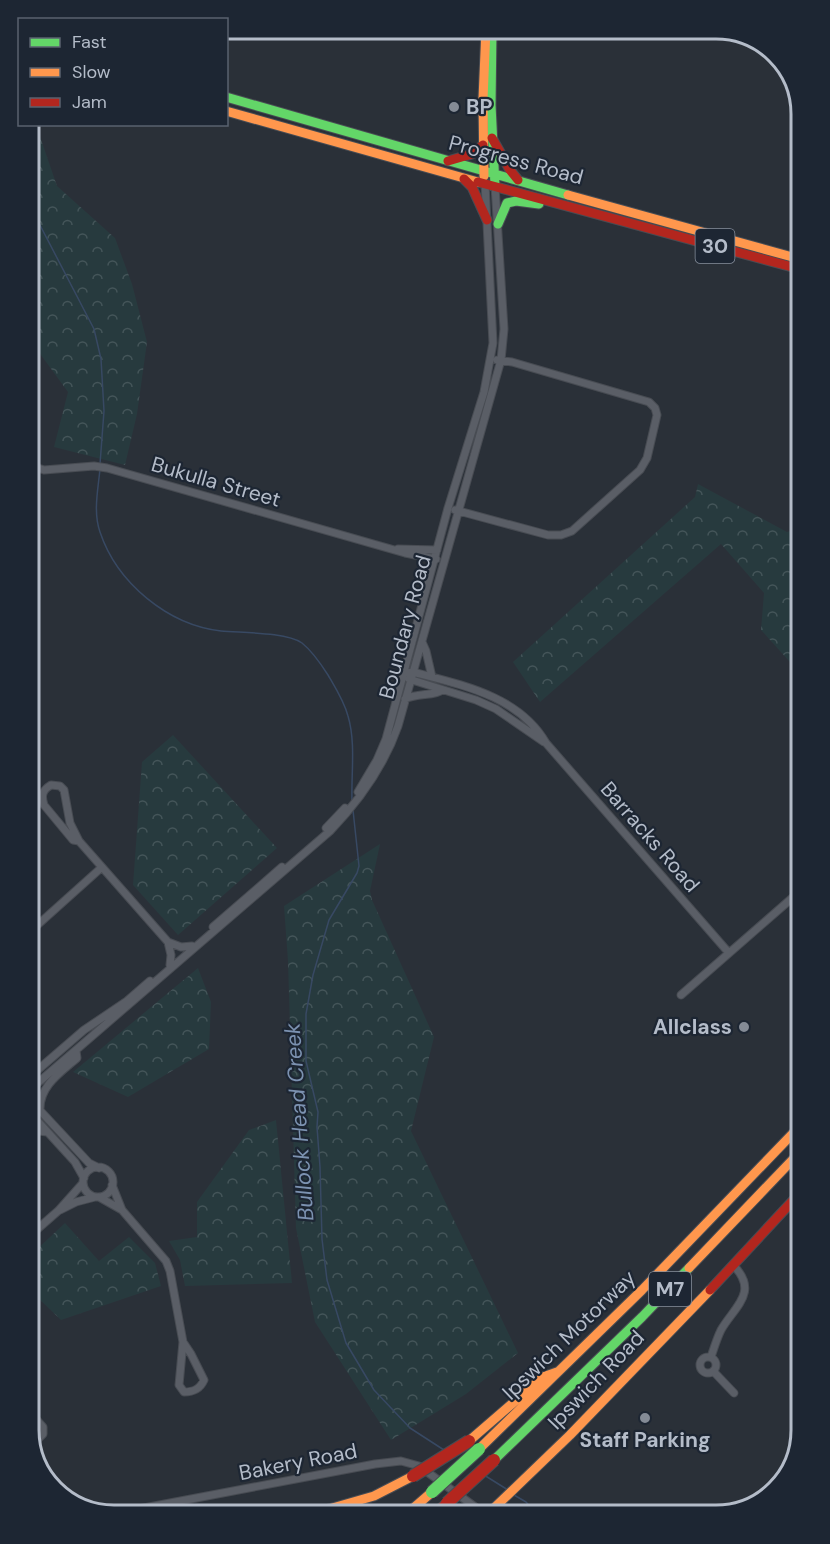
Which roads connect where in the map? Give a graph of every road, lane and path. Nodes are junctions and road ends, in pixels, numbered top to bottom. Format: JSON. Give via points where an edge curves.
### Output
{"nodes":[{"id":1,"x":486,"y":39,"type":"edge"},
{"id":2,"x":492,"y":39,"type":"edge"},
{"id":3,"x":228,"y":98,"type":"edge"},
{"id":4,"x":228,"y":112,"type":"edge"},
{"id":5,"x":488,"y":142,"type":"junction"},
{"id":6,"x":448,"y":161,"type":"junction"},
{"id":7,"x":463,"y":178,"type":"junction"},
{"id":8,"x":489,"y":179,"type":"junction"},
{"id":9,"x":518,"y":180,"type":"junction"},
{"id":10,"x":558,"y":204,"type":"junction"},
{"id":11,"x":492,"y":222,"type":"junction"},
{"id":12,"x":791,"y":257,"type":"edge"},
{"id":13,"x":791,"y":267,"type":"edge"},
{"id":14,"x":491,"y":360,"type":"junction"},
{"id":15,"x":501,"y":360,"type":"junction"},
{"id":16,"x":39,"y":468,"type":"edge"},
{"id":17,"x":448,"y":508,"type":"junction"},
{"id":18,"x":459,"y":511,"type":"junction"},
{"id":19,"x":396,"y":549,"type":"junction"},
{"id":20,"x":437,"y":550,"type":"junction"},
{"id":21,"x":444,"y":557,"type":"junction"},
{"id":22,"x":434,"y":560,"type":"junction"},
{"id":23,"x":422,"y":642,"type":"junction"},
{"id":24,"x":413,"y":672,"type":"junction"},
{"id":25,"x":403,"y":673,"type":"junction"},
{"id":26,"x":432,"y":677,"type":"junction"},
{"id":27,"x":410,"y":681,"type":"junction"},
{"id":28,"x":442,"y":690,"type":"junction"},
{"id":29,"x":405,"y":699,"type":"junction"},
{"id":30,"x":546,"y":743,"type":"junction"},
{"id":31,"x":372,"y":775,"type":"junction"},
{"id":32,"x":79,"y":842,"type":"junction"},
{"id":33,"x":307,"y":849,"type":"junction"},
{"id":34,"x":101,"y":868,"type":"junction"},
{"id":35,"x":791,"y":899,"type":"edge"},
{"id":36,"x":39,"y":924,"type":"edge"},
{"id":37,"x":168,"y":942,"type":"junction"},
{"id":38,"x":192,"y":946,"type":"junction"},
{"id":39,"x":729,"y":952,"type":"junction"},
{"id":40,"x":170,"y":965,"type":"junction"},
{"id":41,"x":681,"y":995,"type":"dead end"},
{"id":42,"x":76,"y":1051,"type":"junction"},
{"id":43,"x":39,"y":1069,"type":"edge"},
{"id":44,"x":39,"y":1082,"type":"edge"},
{"id":45,"x":40,"y":1110,"type":"joint"},
{"id":46,"x":39,"y":1123,"type":"edge"},
{"id":47,"x":39,"y":1131,"type":"edge"},
{"id":48,"x":47,"y":1132,"type":"junction"},
{"id":49,"x":791,"y":1135,"type":"edge"},
{"id":50,"x":791,"y":1161,"type":"edge"},
{"id":51,"x":99,"y":1168,"type":"junction"},
{"id":52,"x":83,"y":1181,"type":"junction"},
{"id":53,"x":112,"y":1185,"type":"junction"},
{"id":54,"x":97,"y":1197,"type":"junction"},
{"id":55,"x":791,"y":1204,"type":"edge"},
{"id":56,"x":122,"y":1210,"type":"junction"},
{"id":57,"x":58,"y":1211,"type":"junction"},
{"id":58,"x":39,"y":1228,"type":"edge"},
{"id":59,"x":733,"y":1265,"type":"junction"},
{"id":60,"x":183,"y":1342,"type":"junction"},
{"id":61,"x":711,"y":1357,"type":"junction"},
{"id":62,"x":713,"y":1371,"type":"junction"},
{"id":63,"x":734,"y":1393,"type":"dead end"},
{"id":64,"x":39,"y":1422,"type":"edge"},
{"id":65,"x":40,"y":1437,"type":"edge"},
{"id":66,"x":474,"y":1445,"type":"junction"},
{"id":67,"x":159,"y":1505,"type":"edge"},
{"id":68,"x":343,"y":1505,"type":"edge"},
{"id":69,"x":417,"y":1505,"type":"edge"},
{"id":70,"x":445,"y":1505,"type":"edge"},
{"id":71,"x":472,"y":1505,"type":"edge"},
{"id":72,"x":498,"y":1505,"type":"edge"}],
"edges":[{"from":1,"to":5,"type":"main road","name":"Boundary Road","via":[[483,99]]},
{"from":2,"to":5,"type":"main road","name":"Boundary Road"},
{"from":3,"to":6,"type":"main road","name":"Progress Road","number":"30"},
{"from":4,"to":7,"type":"main road","name":"Progress Road","number":"30"},
{"from":5,"to":6,"type":"main road","via":[[475,155]]},
{"from":5,"to":8,"type":"main road","name":"Boundary Road"},
{"from":5,"to":9,"type":"main road","via":[[499,146],[507,169]]},
{"from":6,"to":8,"type":"main road","name":"Progress Road","number":"30"},
{"from":7,"to":8,"type":"main road","name":"Progress Road","number":"30"},
{"from":7,"to":11,"type":"main road"},
{"from":8,"to":9,"type":"main road","name":"Progress Road","number":"30"},
{"from":8,"to":10,"type":"main road","name":"Progress Road","number":"30"},
{"from":8,"to":11,"type":"street","name":"Boundary Road"},
{"from":8,"to":11,"type":"street","name":"Boundary Road"},
{"from":9,"to":12,"type":"main road","name":"Progress Road","number":"30"},
{"from":10,"to":11,"type":"main road","via":[[509,202]]},
{"from":10,"to":13,"type":"main road","name":"Progress Road","number":"30"},
{"from":11,"to":14,"type":"street","name":"Boundary Road"},
{"from":11,"to":15,"type":"street","name":"Boundary Road","via":[[504,329]]},
{"from":14,"to":15,"type":"street"},
{"from":14,"to":17,"type":"street","name":"Boundary Road"},
{"from":15,"to":18,"type":"street","name":"Boundary Road"},
{"from":15,"to":18,"type":"street","via":[[649,402],[657,415],[647,458],[640,470],[572,531],[561,535]]},
{"from":16,"to":19,"type":"street","name":"Bukulla Street","via":[[107,468]]},
{"from":17,"to":18,"type":"street"},
{"from":17,"to":20,"type":"street","name":"Boundary Road"},
{"from":18,"to":21,"type":"street","name":"Boundary Road"},
{"from":19,"to":20,"type":"street","name":"Bukulla Street"},
{"from":19,"to":22,"type":"street","name":"Bukulla Street"},
{"from":20,"to":21,"type":"street"},
{"from":20,"to":22,"type":"street","name":"Boundary Road"},
{"from":21,"to":22,"type":"street"},
{"from":21,"to":23,"type":"street","name":"Boundary Road"},
{"from":22,"to":25,"type":"street","name":"Boundary Road"},
{"from":23,"to":24,"type":"street","name":"Boundary Road"},
{"from":23,"to":26,"type":"street"},
{"from":24,"to":25,"type":"street","name":"Barracks Road"},
{"from":24,"to":26,"type":"street","name":"Barracks Road"},
{"from":24,"to":27,"type":"street","name":"Boundary Road"},
{"from":25,"to":27,"type":"street"},
{"from":25,"to":31,"type":"street","name":"Boundary Road","via":[[386,740]]},
{"from":26,"to":30,"type":"street","name":"Barracks Road","via":[[511,706],[537,727]]},
{"from":27,"to":28,"type":"street","name":"Barracks Road"},
{"from":27,"to":29,"type":"street","name":"Boundary Road"},
{"from":28,"to":29,"type":"street"},
{"from":28,"to":30,"type":"street","name":"Barracks Road","via":[[496,709]]},
{"from":29,"to":31,"type":"street","name":"Boundary Road","via":[[393,740]]},
{"from":30,"to":39,"type":"street","name":"Barracks Road"},
{"from":31,"to":33,"type":"street","name":"Boundary Road"},
{"from":32,"to":32,"type":"street","via":[[44,805],[43,792],[51,784],[64,790],[70,823]]},
{"from":32,"to":34,"type":"street"},
{"from":33,"to":38,"type":"street","name":"Boundary Road"},
{"from":33,"to":42,"type":"street","name":"Boundary Road"},
{"from":34,"to":36,"type":"street"},
{"from":34,"to":37,"type":"street"},
{"from":35,"to":39,"type":"street"},
{"from":37,"to":38,"type":"street"},
{"from":37,"to":40,"type":"street"},
{"from":38,"to":40,"type":"street","name":"Boundary Road"},
{"from":39,"to":41,"type":"street"},
{"from":40,"to":43,"type":"street","name":"Boundary Road"},
{"from":42,"to":44,"type":"street","name":"Boundary Road"},
{"from":42,"to":45,"type":"street","via":[[77,1058],[48,1084]]},
{"from":45,"to":51,"type":"street","via":[[89,1163]]},
{"from":46,"to":48,"type":"street"},
{"from":47,"to":48,"type":"street"},
{"from":48,"to":52,"type":"street","via":[[75,1162]]},
{"from":49,"to":66,"type":"main road","name":"Ipswich Motorway","number":"M7","via":[[563,1370],[543,1377],[491,1424]]},
{"from":50,"to":70,"type":"main road","name":"Ipswich Motorway","number":"M7","bridge":true,"via":[[650,1310]]},
{"from":51,"to":52,"type":"street","via":[[90,1170]]},
{"from":51,"to":53,"type":"street","via":[[108,1172]]},
{"from":52,"to":54,"type":"street","via":[[87,1192]]},
{"from":52,"to":57,"type":"street"},
{"from":53,"to":54,"type":"street","via":[[108,1193]]},
{"from":53,"to":56,"type":"street"},
{"from":54,"to":56,"type":"street"},
{"from":54,"to":57,"type":"street"},
{"from":55,"to":59,"type":"main road","name":"Ipswich Road"},
{"from":56,"to":60,"type":"street","via":[[166,1262]]},
{"from":57,"to":58,"type":"street"},
{"from":59,"to":61,"type":"street","via":[[742,1273],[744,1294],[738,1310],[720,1332]]},
{"from":59,"to":72,"type":"main road","name":"Ipswich Road"},
{"from":60,"to":60,"type":"street","via":[[204,1380],[190,1392],[184,1392],[179,1385]]},
{"from":61,"to":62,"type":"street","via":[[716,1364]]},
{"from":61,"to":62,"type":"street","via":[[701,1359],[699,1367],[704,1373]]},
{"from":62,"to":63,"type":"street"},
{"from":64,"to":65,"type":"street","via":[[43,1427]]},
{"from":66,"to":68,"type":"main road","bridge":true,"via":[[374,1496]]},
{"from":66,"to":69,"type":"main road","bridge":true},
{"from":67,"to":71,"type":"street","name":"Bakery Road","via":[[401,1461],[419,1466]]}]}
